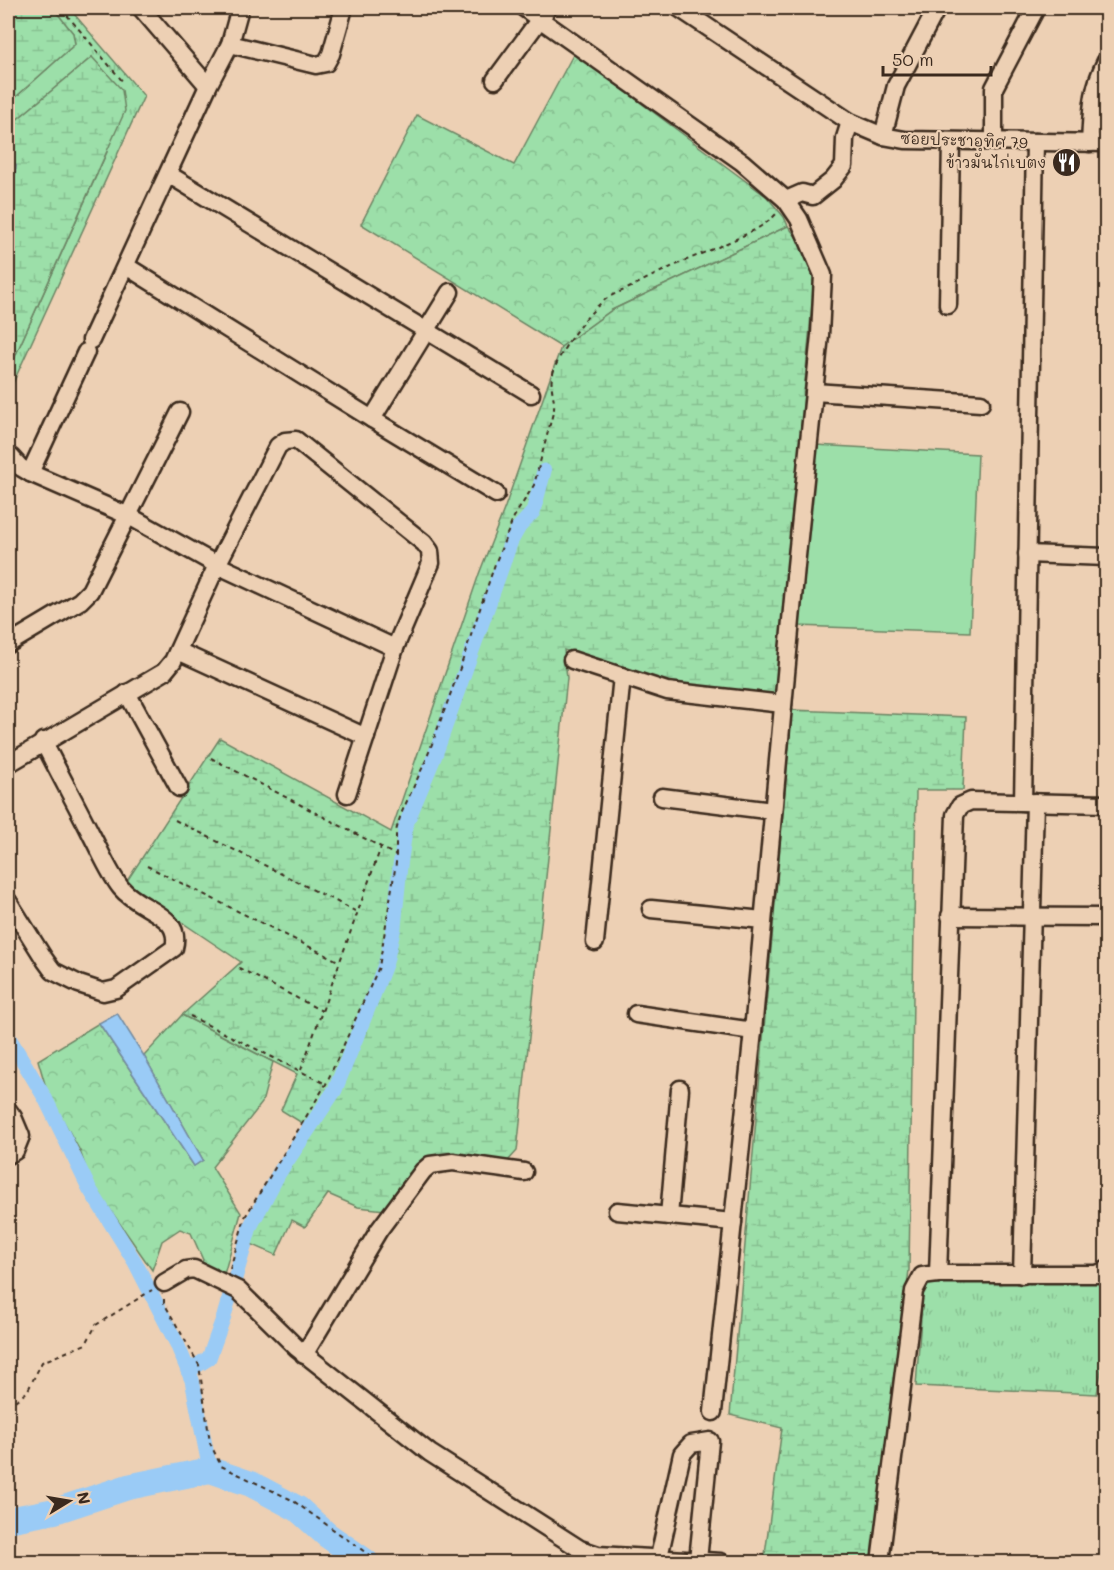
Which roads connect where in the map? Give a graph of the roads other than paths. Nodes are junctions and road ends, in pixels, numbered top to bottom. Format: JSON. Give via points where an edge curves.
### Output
{"nodes":[{"id":1,"x":141,"y":8,"type":"edge"},
{"id":2,"x":240,"y":8,"type":"edge"},
{"id":3,"x":344,"y":8,"type":"edge"},
{"id":4,"x":524,"y":8,"type":"edge"},
{"id":5,"x":680,"y":8,"type":"edge"},
{"id":6,"x":937,"y":8,"type":"edge"},
{"id":7,"x":1036,"y":8,"type":"edge"},
{"id":8,"x":544,"y":13,"type":"edge"},
{"id":9,"x":230,"y":44,"type":"junction"},
{"id":10,"x":1107,"y":61,"type":"edge"},
{"id":11,"x":495,"y":80,"type":"dead end"},
{"id":12,"x":208,"y":86,"type":"junction"},
{"id":13,"x":850,"y":122,"type":"junction"},
{"id":14,"x":883,"y":136,"type":"junction"},
{"id":15,"x":951,"y":141,"type":"junction"},
{"id":16,"x":994,"y":141,"type":"junction"},
{"id":17,"x":1035,"y":142,"type":"junction"},
{"id":18,"x":1098,"y":143,"type":"edge"},
{"id":19,"x":168,"y":174,"type":"junction"},
{"id":20,"x":785,"y":204,"type":"junction"},
{"id":21,"x":126,"y":266,"type":"junction"},
{"id":22,"x":450,"y":292,"type":"dead end"},
{"id":23,"x":948,"y":305,"type":"dead end"},
{"id":24,"x":426,"y":332,"type":"junction"},
{"id":25,"x":814,"y":392,"type":"junction"},
{"id":26,"x":531,"y":394,"type":"dead end"},
{"id":27,"x":981,"y":403,"type":"dead end"},
{"id":28,"x":180,"y":412,"type":"dead end"},
{"id":29,"x":372,"y":418,"type":"junction"},
{"id":30,"x":17,"y":465,"type":"edge"},
{"id":31,"x":496,"y":494,"type":"dead end"},
{"id":32,"x":129,"y":516,"type":"junction"},
{"id":33,"x":1027,"y":554,"type":"junction"},
{"id":34,"x":1107,"y":557,"type":"edge"},
{"id":35,"x":217,"y":565,"type":"junction"},
{"id":36,"x":8,"y":644,"type":"edge"},
{"id":37,"x":395,"y":648,"type":"junction"},
{"id":38,"x":178,"y":651,"type":"junction"},
{"id":39,"x":572,"y":660,"type":"dead end"},
{"id":40,"x":622,"y":676,"type":"junction"},
{"id":41,"x":127,"y":693,"type":"junction"},
{"id":42,"x":783,"y":704,"type":"junction"},
{"id":43,"x":366,"y":737,"type":"junction"},
{"id":44,"x":43,"y":741,"type":"junction"},
{"id":45,"x":8,"y":764,"type":"edge"},
{"id":46,"x":179,"y":788,"type":"dead end"},
{"id":47,"x":347,"y":794,"type":"dead end"},
{"id":48,"x":662,"y":797,"type":"dead end"},
{"id":49,"x":1029,"y":802,"type":"junction"},
{"id":50,"x":1107,"y":804,"type":"edge"},
{"id":51,"x":773,"y":811,"type":"junction"},
{"id":52,"x":8,"y":901,"type":"edge"},
{"id":53,"x":651,"y":909,"type":"dead end"},
{"id":54,"x":950,"y":916,"type":"junction"},
{"id":55,"x":1032,"y":916,"type":"junction"},
{"id":56,"x":1107,"y":917,"type":"edge"},
{"id":57,"x":763,"y":920,"type":"junction"},
{"id":58,"x":595,"y":942,"type":"dead end"},
{"id":59,"x":636,"y":1014,"type":"dead end"},
{"id":60,"x":753,"y":1031,"type":"junction"},
{"id":61,"x":680,"y":1089,"type":"dead end"},
{"id":62,"x":8,"y":1110,"type":"edge"},
{"id":63,"x":8,"y":1155,"type":"edge"},
{"id":64,"x":524,"y":1172,"type":"dead end"},
{"id":65,"x":617,"y":1211,"type":"dead end"},
{"id":66,"x":669,"y":1216,"type":"junction"},
{"id":67,"x":733,"y":1222,"type":"junction"},
{"id":68,"x":1107,"y":1270,"type":"edge"},
{"id":69,"x":938,"y":1274,"type":"junction"},
{"id":70,"x":1023,"y":1275,"type":"junction"},
{"id":71,"x":160,"y":1288,"type":"road end"},
{"id":72,"x":304,"y":1354,"type":"junction"},
{"id":73,"x":713,"y":1412,"type":"dead end"},
{"id":74,"x":659,"y":1557,"type":"junction"},
{"id":75,"x":698,"y":1560,"type":"junction"},
{"id":76,"x":721,"y":1563,"type":"edge"},
{"id":77,"x":880,"y":1563,"type":"edge"}],
"edges":[{"from":1,"to":12,"type":"street"},
{"from":2,"to":9,"type":"street"},
{"from":3,"to":9,"type":"street","via":[[326,63],[316,65]]},
{"from":4,"to":8,"type":"street"},
{"from":5,"to":13,"type":"street","name":"ซอยประชาอุทิศ 79"},
{"from":6,"to":14,"type":"street","via":[[896,86]]},
{"from":7,"to":16,"type":"street","via":[[994,88]]},
{"from":8,"to":11,"type":"street"},
{"from":8,"to":20,"type":"street","via":[[742,162]]},
{"from":9,"to":12,"type":"street"},
{"from":10,"to":18,"type":"street","via":[[1092,98]]},
{"from":12,"to":19,"type":"street"},
{"from":13,"to":14,"type":"street","name":"ซอยประชาอุทิศ 79"},
{"from":13,"to":20,"type":"street","via":[[840,172],[813,196],[802,193]]},
{"from":14,"to":15,"type":"street","name":"ซอยประชาอุทิศ 79"},
{"from":15,"to":16,"type":"street","name":"ซอยประชาอุทิศ 79"},
{"from":15,"to":23,"type":"street"},
{"from":16,"to":17,"type":"street","name":"ซอยประชาอุทิศ 79"},
{"from":17,"to":18,"type":"street","name":"ซอยประชาอุทิศ 79"},
{"from":17,"to":33,"type":"street"},
{"from":19,"to":21,"type":"street"},
{"from":19,"to":24,"type":"street"},
{"from":20,"to":25,"type":"street","via":[[799,219],[823,275]]},
{"from":21,"to":29,"type":"street"},
{"from":21,"to":30,"type":"street","via":[[88,346]]},
{"from":22,"to":24,"type":"street"},
{"from":24,"to":26,"type":"street"},
{"from":24,"to":29,"type":"street"},
{"from":25,"to":27,"type":"street"},
{"from":25,"to":42,"type":"street"},
{"from":28,"to":32,"type":"street"},
{"from":29,"to":31,"type":"street"},
{"from":30,"to":32,"type":"street"},
{"from":32,"to":35,"type":"street"},
{"from":32,"to":36,"type":"street","via":[[90,591]]},
{"from":33,"to":34,"type":"street"},
{"from":33,"to":49,"type":"street"},
{"from":35,"to":37,"type":"street"},
{"from":35,"to":37,"type":"street","via":[[278,446],[296,440],[430,551],[431,563]]},
{"from":35,"to":38,"type":"street"},
{"from":37,"to":43,"type":"street"},
{"from":38,"to":41,"type":"street","via":[[164,672]]},
{"from":38,"to":43,"type":"street"},
{"from":39,"to":40,"type":"street"},
{"from":40,"to":42,"type":"street","via":[[667,691]]},
{"from":40,"to":58,"type":"street"},
{"from":41,"to":44,"type":"street"},
{"from":41,"to":46,"type":"street"},
{"from":42,"to":51,"type":"street"},
{"from":43,"to":47,"type":"street"},
{"from":44,"to":45,"type":"street"},
{"from":44,"to":52,"type":"street","via":[[116,880],[131,898],[172,924],[177,937],[174,948],[116,989],[103,992],[54,971]]},
{"from":48,"to":51,"type":"street"},
{"from":49,"to":50,"type":"street"},
{"from":49,"to":54,"type":"street","via":[[970,801],[960,806],[955,814]]},
{"from":49,"to":55,"type":"street"},
{"from":51,"to":57,"type":"street"},
{"from":53,"to":57,"type":"street"},
{"from":54,"to":55,"type":"street"},
{"from":54,"to":69,"type":"street"},
{"from":55,"to":56,"type":"street"},
{"from":55,"to":70,"type":"street"},
{"from":57,"to":60,"type":"street"},
{"from":59,"to":60,"type":"street"},
{"from":60,"to":67,"type":"street"},
{"from":61,"to":66,"type":"street"},
{"from":62,"to":63,"type":"street","via":[[21,1136],[15,1151]]},
{"from":64,"to":72,"type":"street","via":[[453,1162],[430,1165],[379,1230]]},
{"from":65,"to":66,"type":"street"},
{"from":66,"to":67,"type":"street"},
{"from":67,"to":73,"type":"street"},
{"from":68,"to":70,"type":"street","via":[[1097,1274]]},
{"from":69,"to":70,"type":"street"},
{"from":69,"to":77,"type":"street","via":[[922,1276],[914,1291]]},
{"from":71,"to":72,"type":"street","via":[[190,1269],[231,1284]]},
{"from":72,"to":74,"type":"street","via":[[430,1453],[580,1549],[598,1555]]},
{"from":74,"to":75,"type":"street"},
{"from":74,"to":75,"type":"street","via":[[682,1454],[691,1444],[711,1441]]},
{"from":75,"to":76,"type":"street"}]}
